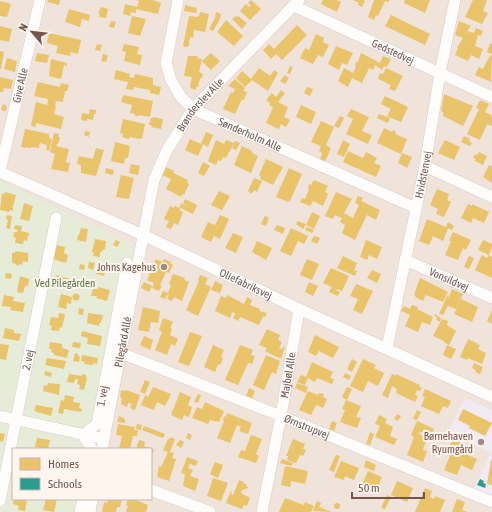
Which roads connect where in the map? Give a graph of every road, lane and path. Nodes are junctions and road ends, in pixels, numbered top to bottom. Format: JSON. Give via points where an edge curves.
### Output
{"nodes":[{"id":1,"x":40,"y":0,"type":"edge"},
{"id":2,"x":178,"y":0,"type":"edge"},
{"id":3,"x":455,"y":0,"type":"edge"},
{"id":4,"x":297,"y":3,"type":"edge"},
{"id":5,"x":440,"y":73,"type":"junction"},
{"id":6,"x":492,"y":97,"type":"edge"},
{"id":7,"x":193,"y":108,"type":"junction"},
{"id":8,"x":425,"y":166,"type":"junction"},
{"id":9,"x":0,"y":171,"type":"edge"},
{"id":10,"x":492,"y":197,"type":"edge"},
{"id":11,"x":416,"y":208,"type":"junction"},
{"id":12,"x":56,"y":218,"type":"dead end"},
{"id":13,"x":143,"y":235,"type":"junction"},
{"id":14,"x":405,"y":260,"type":"junction"},
{"id":15,"x":126,"y":263,"type":"dead end"},
{"id":16,"x":492,"y":298,"type":"edge"},
{"id":17,"x":299,"y":309,"type":"junction"},
{"id":18,"x":387,"y":348,"type":"junction"},
{"id":19,"x":121,"y":353,"type":"junction"},
{"id":20,"x":492,"y":397,"type":"edge"},
{"id":21,"x":0,"y":416,"type":"edge"},
{"id":22,"x":281,"y":416,"type":"junction"},
{"id":23,"x":16,"y":420,"type":"junction"},
{"id":24,"x":83,"y":435,"type":"junction"},
{"id":25,"x":103,"y":444,"type":"edge"},
{"id":26,"x":91,"y":448,"type":"edge"},
{"id":27,"x":152,"y":490,"type":"edge"},
{"id":28,"x":82,"y":500,"type":"edge"},
{"id":29,"x":92,"y":500,"type":"edge"},
{"id":30,"x":0,"y":501,"type":"edge"},
{"id":31,"x":492,"y":502,"type":"edge"},
{"id":32,"x":80,"y":512,"type":"edge"},
{"id":33,"x":90,"y":512,"type":"edge"},
{"id":34,"x":210,"y":512,"type":"edge"},
{"id":35,"x":262,"y":512,"type":"edge"}],
"edges":[{"from":1,"to":9,"type":"street","name":"Give Alle"},
{"from":2,"to":7,"type":"street","name":"Sønderholm Alle","via":[[166,62],[171,80],[181,97]]},
{"from":3,"to":5,"type":"street","name":"Hvidstenvej"},
{"from":4,"to":5,"type":"street","name":"Gedstedvej"},
{"from":4,"to":7,"type":"street","name":"Brønderslev Alle"},
{"from":5,"to":6,"type":"street","name":"Gedstedvej"},
{"from":5,"to":8,"type":"street","name":"Hvidstenvej"},
{"from":7,"to":11,"type":"street","name":"Sønderholm Alle"},
{"from":7,"to":13,"type":"street","name":"Brønderslev Alle","via":[[167,150],[154,180]]},
{"from":8,"to":10,"type":"street"},
{"from":8,"to":11,"type":"street","name":"Hvidstenvej"},
{"from":9,"to":13,"type":"street","name":"Oliefabriksvej"},
{"from":11,"to":14,"type":"street","name":"Hvidstenvej"},
{"from":12,"to":23,"type":"street","name":"2. vej"},
{"from":13,"to":17,"type":"street","name":"Oliefabriksvej"},
{"from":13,"to":19,"type":"street","name":"Pilegård Allé"},
{"from":14,"to":16,"type":"street","name":"Vonsildvej"},
{"from":14,"to":18,"type":"street","name":"Hvidstenvej"},
{"from":15,"to":24,"type":"street","name":"1. vej","via":[[97,424]]},
{"from":17,"to":18,"type":"street","name":"Oliefabriksvej"},
{"from":17,"to":22,"type":"street","name":"Majbøl Alle"},
{"from":18,"to":20,"type":"street","name":"Oliefabriksvej"},
{"from":19,"to":22,"type":"street","name":"Ørnstrupvej"},
{"from":19,"to":25,"type":"street","name":"Pilegård Allé"},
{"from":21,"to":23,"type":"street"},
{"from":22,"to":31,"type":"street","name":"Ørnstrupvej"},
{"from":22,"to":35,"type":"street","name":"Majbøl Alle"},
{"from":23,"to":24,"type":"street"},
{"from":23,"to":30,"type":"street","name":"2. vej"},
{"from":24,"to":25,"type":"street"},
{"from":24,"to":26,"type":"street"},
{"from":27,"to":34,"type":"street"},
{"from":28,"to":32,"type":"street"},
{"from":29,"to":33,"type":"street"}]}
